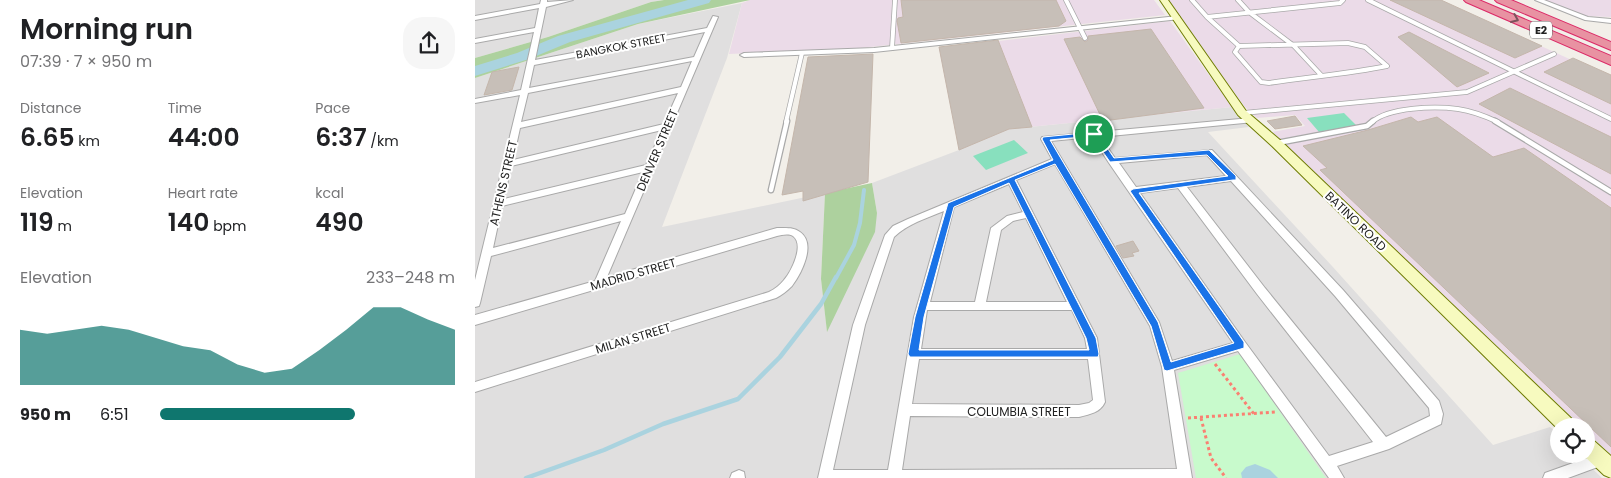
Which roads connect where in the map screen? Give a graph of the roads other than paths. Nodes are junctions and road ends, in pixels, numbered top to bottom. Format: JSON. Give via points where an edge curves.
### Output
{"nodes":[{"id":1,"x":570,"y":0,"type":"edge"},
{"id":2,"x":895,"y":0,"type":"edge"},
{"id":3,"x":1066,"y":0,"type":"edge"},
{"id":4,"x":1164,"y":0,"type":"edge"},
{"id":5,"x":1192,"y":0,"type":"edge"},
{"id":6,"x":1238,"y":0,"type":"edge"},
{"id":7,"x":1343,"y":0,"type":"edge"},
{"id":8,"x":1368,"y":0,"type":"edge"},
{"id":9,"x":1470,"y":0,"type":"edge"},
{"id":10,"x":1501,"y":0,"type":"edge"},
{"id":11,"x":1538,"y":0,"type":"edge"},
{"id":12,"x":543,"y":3,"type":"edge"},
{"id":13,"x":1249,"y":12,"type":"junction"},
{"id":14,"x":715,"y":17,"type":"dead end"},
{"id":15,"x":1207,"y":17,"type":"junction"},
{"id":16,"x":475,"y":18,"type":"edge"},
{"id":17,"x":1177,"y":18,"type":"junction"},
{"id":18,"x":1611,"y":21,"type":"edge"},
{"id":19,"x":538,"y":28,"type":"junction"},
{"id":20,"x":1081,"y":28,"type":"junction"},
{"id":21,"x":710,"y":29,"type":"junction"},
{"id":22,"x":1085,"y":38,"type":"dead end"},
{"id":23,"x":475,"y":41,"type":"edge"},
{"id":24,"x":1239,"y":46,"type":"junction"},
{"id":25,"x":1294,"y":46,"type":"junction"},
{"id":26,"x":1611,"y":46,"type":"edge"},
{"id":27,"x":893,"y":48,"type":"junction"},
{"id":28,"x":802,"y":54,"type":"junction"},
{"id":29,"x":1554,"y":54,"type":"dead end"},
{"id":30,"x":743,"y":55,"type":"dead end"},
{"id":31,"x":698,"y":58,"type":"junction"},
{"id":32,"x":1611,"y":61,"type":"edge"},
{"id":33,"x":531,"y":62,"type":"junction"},
{"id":34,"x":1514,"y":72,"type":"junction"},
{"id":35,"x":1321,"y":75,"type":"junction"},
{"id":36,"x":684,"y":89,"type":"junction"},
{"id":37,"x":524,"y":92,"type":"junction"},
{"id":38,"x":475,"y":102,"type":"edge"},
{"id":39,"x":1247,"y":116,"type":"junction"},
{"id":40,"x":1611,"y":118,"type":"edge"},
{"id":41,"x":516,"y":126,"type":"junction"},
{"id":42,"x":668,"y":126,"type":"junction"},
{"id":43,"x":1094,"y":134,"type":"junction"},
{"id":44,"x":1276,"y":143,"type":"junction"},
{"id":45,"x":1057,"y":160,"type":"junction"},
{"id":46,"x":1112,"y":160,"type":"junction"},
{"id":47,"x":508,"y":164,"type":"junction"},
{"id":48,"x":651,"y":167,"type":"junction"},
{"id":49,"x":1233,"y":178,"type":"junction"},
{"id":50,"x":1011,"y":179,"type":"junction"},
{"id":51,"x":1181,"y":186,"type":"junction"},
{"id":52,"x":771,"y":190,"type":"dead end"},
{"id":53,"x":1133,"y":191,"type":"junction"},
{"id":54,"x":1611,"y":192,"type":"edge"},
{"id":55,"x":498,"y":204,"type":"junction"},
{"id":56,"x":950,"y":205,"type":"junction"},
{"id":57,"x":1028,"y":214,"type":"junction"},
{"id":58,"x":629,"y":216,"type":"junction"},
{"id":59,"x":792,"y":231,"type":"joint"},
{"id":60,"x":487,"y":253,"type":"junction"},
{"id":61,"x":599,"y":284,"type":"junction"},
{"id":62,"x":475,"y":302,"type":"edge"},
{"id":63,"x":980,"y":305,"type":"junction"},
{"id":64,"x":923,"y":306,"type":"junction"},
{"id":65,"x":1075,"y":306,"type":"junction"},
{"id":66,"x":475,"y":320,"type":"edge"},
{"id":67,"x":1241,"y":345,"type":"junction"},
{"id":68,"x":913,"y":354,"type":"junction"},
{"id":69,"x":1094,"y":354,"type":"junction"},
{"id":70,"x":1167,"y":367,"type":"junction"},
{"id":71,"x":475,"y":387,"type":"edge"},
{"id":72,"x":905,"y":410,"type":"junction"},
{"id":73,"x":1559,"y":418,"type":"edge"},
{"id":74,"x":1384,"y":445,"type":"junction"},
{"id":75,"x":1595,"y":454,"type":"edge"},
{"id":76,"x":1327,"y":463,"type":"junction"},
{"id":77,"x":1606,"y":464,"type":"edge"},
{"id":78,"x":894,"y":477,"type":"edge"},
{"id":79,"x":1185,"y":477,"type":"edge"},
{"id":80,"x":825,"y":478,"type":"edge"},
{"id":81,"x":1106,"y":478,"type":"edge"},
{"id":82,"x":1337,"y":478,"type":"edge"},
{"id":83,"x":1550,"y":478,"type":"edge"}],
"edges":[{"from":1,"to":12,"type":"street"},
{"from":2,"to":27,"type":"lane"},
{"from":3,"to":20,"type":"lane"},
{"from":4,"to":17,"type":"main road","name":"BATINO ROAD"},
{"from":5,"to":15,"type":"lane"},
{"from":6,"to":13,"type":"lane"},
{"from":7,"to":13,"type":"lane","via":[[1340,3]]},
{"from":8,"to":34,"type":"lane"},
{"from":9,"to":32,"type":"highway","number":"E2","one_way":true},
{"from":10,"to":26,"type":"highway","number":"E2"},
{"from":11,"to":18,"type":"street","via":[[1587,19]]},
{"from":12,"to":16,"type":"street"},
{"from":12,"to":19,"type":"street","name":"ATHENS STREET"},
{"from":13,"to":15,"type":"lane"},
{"from":13,"to":25,"type":"lane"},
{"from":14,"to":21,"type":"street","name":"DENVER STREET"},
{"from":15,"to":24,"type":"lane"},
{"from":17,"to":20,"type":"street"},
{"from":17,"to":39,"type":"main road","name":"BATINO ROAD"},
{"from":19,"to":23,"type":"street"},
{"from":19,"to":33,"type":"street","name":"ATHENS STREET"},
{"from":20,"to":22,"type":"lane"},
{"from":20,"to":27,"type":"street"},
{"from":21,"to":31,"type":"street","name":"DENVER STREET"},
{"from":21,"to":33,"type":"street","name":"BANGKOK STREET"},
{"from":24,"to":25,"type":"lane"},
{"from":24,"to":35,"type":"lane","via":[[1235,52],[1261,82],[1269,84]]},
{"from":25,"to":35,"type":"lane"},
{"from":25,"to":35,"type":"lane","via":[[1357,45],[1365,47],[1387,66]]},
{"from":27,"to":28,"type":"street"},
{"from":28,"to":30,"type":"street"},
{"from":28,"to":52,"type":"lane"},
{"from":29,"to":34,"type":"lane"},
{"from":31,"to":36,"type":"street","name":"DENVER STREET"},
{"from":31,"to":37,"type":"street"},
{"from":33,"to":37,"type":"street","name":"ATHENS STREET"},
{"from":34,"to":39,"type":"lane","via":[[1467,92]]},
{"from":34,"to":40,"type":"lane"},
{"from":36,"to":41,"type":"street"},
{"from":36,"to":42,"type":"street","name":"DENVER STREET"},
{"from":37,"to":38,"type":"street"},
{"from":37,"to":41,"type":"street","name":"ATHENS STREET"},
{"from":39,"to":43,"type":"street"},
{"from":39,"to":44,"type":"main road","name":"BATINO ROAD"},
{"from":41,"to":47,"type":"street","name":"ATHENS STREET"},
{"from":42,"to":47,"type":"street"},
{"from":42,"to":48,"type":"street","name":"DENVER STREET"},
{"from":43,"to":45,"type":"street","via":[[1045,139]]},
{"from":43,"to":46,"type":"street"},
{"from":44,"to":54,"type":"lane","via":[[1367,126],[1377,117],[1393,111],[1459,109],[1498,122]]},
{"from":44,"to":73,"type":"main road","name":"BATINO ROAD"},
{"from":45,"to":50,"type":"street"},
{"from":45,"to":70,"type":"street","via":[[1151,317],[1162,342]]},
{"from":46,"to":49,"type":"street","via":[[1209,152]]},
{"from":46,"to":53,"type":"street"},
{"from":47,"to":55,"type":"street","name":"ATHENS STREET"},
{"from":48,"to":55,"type":"street"},
{"from":48,"to":58,"type":"street","name":"DENVER STREET"},
{"from":49,"to":51,"type":"street"},
{"from":49,"to":74,"type":"street","via":[[1339,292],[1435,405],[1436,420]]},
{"from":50,"to":56,"type":"street"},
{"from":50,"to":57,"type":"street","name":"COLUMBIA STREET"},
{"from":51,"to":53,"type":"street"},
{"from":51,"to":74,"type":"street"},
{"from":53,"to":67,"type":"street"},
{"from":55,"to":60,"type":"street","name":"ATHENS STREET"},
{"from":56,"to":64,"type":"street"},
{"from":56,"to":80,"type":"street","via":[[896,229],[890,235],[859,325]]},
{"from":57,"to":63,"type":"street","via":[[1010,218],[996,228]]},
{"from":57,"to":65,"type":"street","name":"COLUMBIA STREET"},
{"from":58,"to":60,"type":"street"},
{"from":58,"to":61,"type":"street","name":"DENVER STREET"},
{"from":59,"to":61,"type":"street","name":"MADRID STREET","via":[[777,232]]},
{"from":59,"to":71,"type":"street","name":"MILAN STREET","via":[[802,240],[800,260],[789,283],[772,295]]},
{"from":60,"to":62,"type":"street","name":"ATHENS STREET"},
{"from":61,"to":66,"type":"street","name":"MADRID STREET"},
{"from":63,"to":64,"type":"street"},
{"from":63,"to":65,"type":"street"},
{"from":64,"to":68,"type":"street"},
{"from":65,"to":69,"type":"street","name":"COLUMBIA STREET","via":[[1091,338]]},
{"from":67,"to":70,"type":"street"},
{"from":67,"to":76,"type":"street"},
{"from":68,"to":69,"type":"street"},
{"from":68,"to":72,"type":"street"},
{"from":69,"to":72,"type":"street","name":"COLUMBIA STREET","via":[[1099,402],[1092,408],[1079,411]]},
{"from":70,"to":79,"type":"street"},
{"from":72,"to":78,"type":"street"},
{"from":74,"to":76,"type":"street"},
{"from":75,"to":77,"type":"main road"},
{"from":76,"to":82,"type":"street"},
{"from":77,"to":83,"type":"street"},
{"from":78,"to":80,"type":"street"},
{"from":78,"to":81,"type":"street"},
{"from":79,"to":81,"type":"street"}]}
